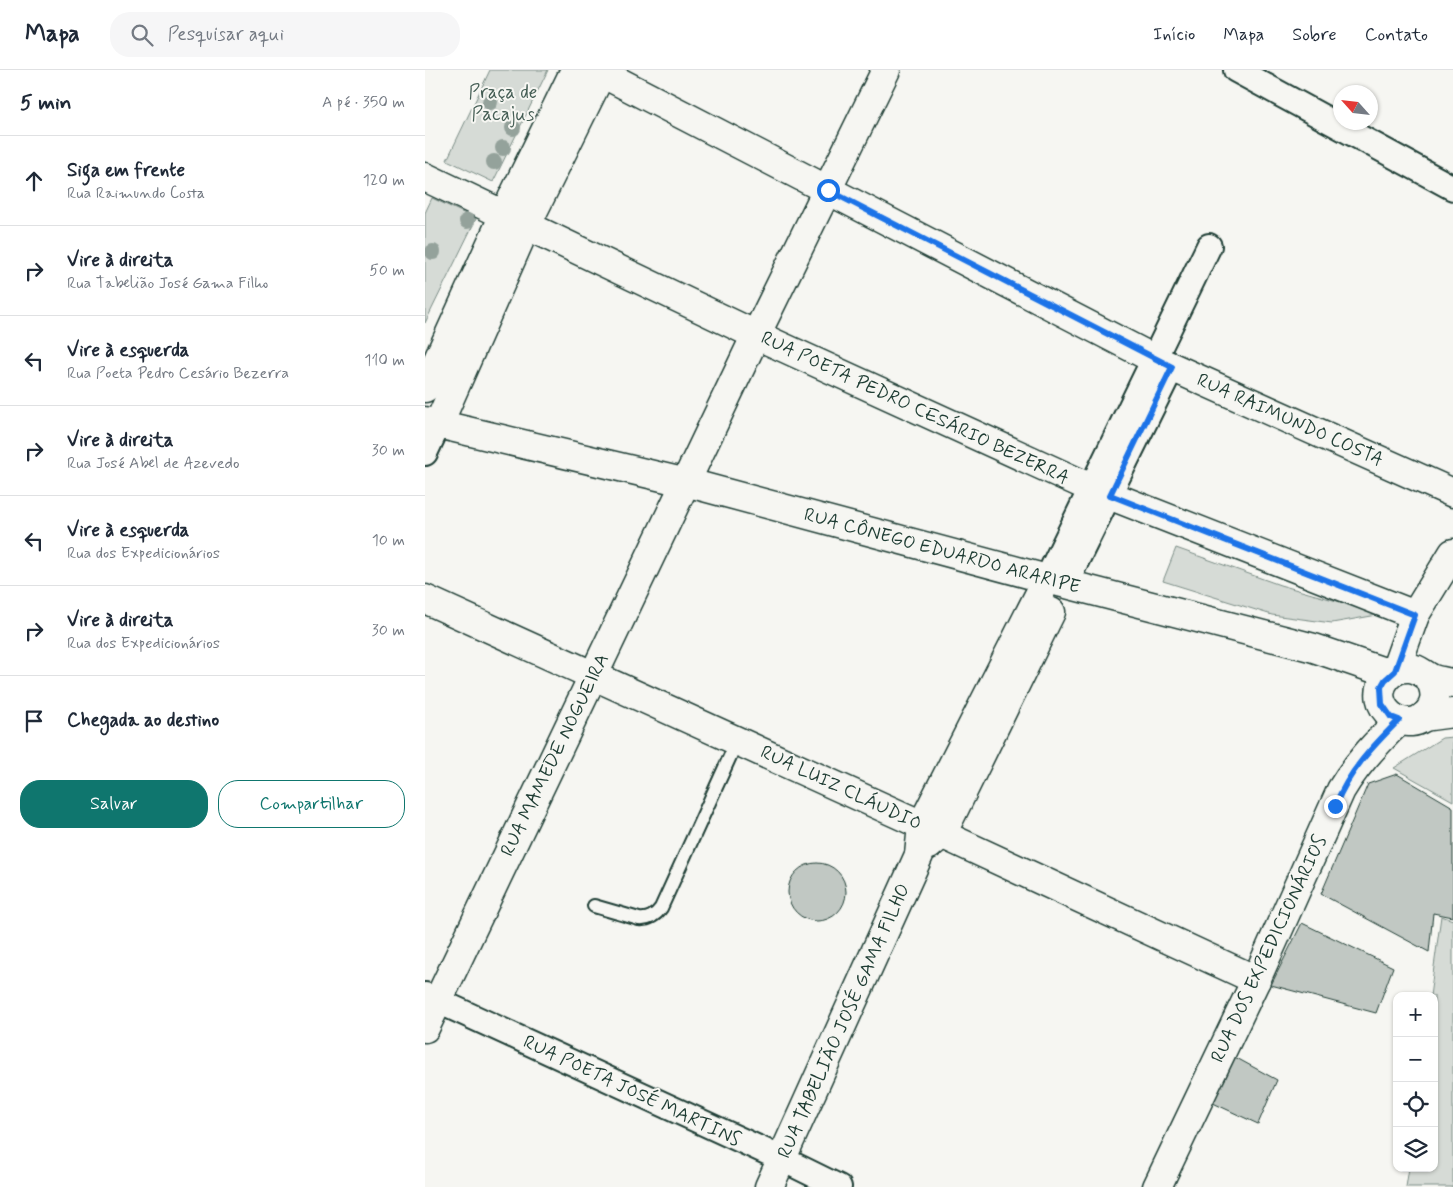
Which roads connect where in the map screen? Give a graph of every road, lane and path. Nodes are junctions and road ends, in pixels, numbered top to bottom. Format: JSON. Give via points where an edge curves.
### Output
{"nodes":[{"id":1,"x":575,"y":70,"type":"edge"},
{"id":2,"x":886,"y":70,"type":"edge"},
{"id":3,"x":1236,"y":70,"type":"edge"},
{"id":4,"x":600,"y":71,"type":"edge"},
{"id":5,"x":425,"y":177,"type":"edge"},
{"id":6,"x":1453,"y":188,"type":"edge"},
{"id":7,"x":828,"y":190,"type":"junction"},
{"id":8,"x":515,"y":221,"type":"junction"},
{"id":9,"x":1209,"y":246,"type":"dead end"},
{"id":10,"x":756,"y":335,"type":"junction"},
{"id":11,"x":1163,"y":363,"type":"junction"},
{"id":12,"x":425,"y":388,"type":"edge"},
{"id":13,"x":432,"y":423,"type":"edge"},
{"id":14,"x":425,"y":453,"type":"edge"},
{"id":15,"x":686,"y":483,"type":"junction"},
{"id":16,"x":1101,"y":492,"type":"junction"},
{"id":17,"x":1453,"y":492,"type":"edge"},
{"id":18,"x":1453,"y":552,"type":"edge"},
{"id":19,"x":1056,"y":582,"type":"junction"},
{"id":20,"x":425,"y":599,"type":"edge"},
{"id":21,"x":1414,"y":619,"type":"junction"},
{"id":22,"x":1393,"y":672,"type":"junction"},
{"id":23,"x":594,"y":676,"type":"junction"},
{"id":24,"x":1435,"y":678,"type":"edge"},
{"id":25,"x":1453,"y":714,"type":"edge"},
{"id":26,"x":1411,"y":719,"type":"junction"},
{"id":27,"x":737,"y":741,"type":"junction"},
{"id":28,"x":932,"y":829,"type":"junction"},
{"id":29,"x":594,"y":906,"type":"dead end"},
{"id":30,"x":1256,"y":980,"type":"junction"},
{"id":31,"x":431,"y":998,"type":"edge"},
{"id":32,"x":425,"y":1028,"type":"edge"},
{"id":33,"x":782,"y":1159,"type":"junction"},
{"id":34,"x":769,"y":1187,"type":"edge"},
{"id":35,"x":839,"y":1187,"type":"edge"},
{"id":36,"x":1157,"y":1187,"type":"edge"}],
"edges":[{"from":1,"to":8,"type":"main road"},
{"from":2,"to":7,"type":"main road","name":"RUA MAMEDE NOGUEIRA"},
{"from":3,"to":6,"type":"street"},
{"from":4,"to":7,"type":"main road","name":"RUA RAIMUNDO COSTA"},
{"from":4,"to":8,"type":"main road"},
{"from":5,"to":8,"type":"main road","name":"RUA POETA PEDRO CESÁRIO BEZERRA"},
{"from":7,"to":10,"type":"main road","name":"RUA MAMEDE NOGUEIRA"},
{"from":7,"to":11,"type":"main road","name":"RUA RAIMUNDO COSTA"},
{"from":8,"to":10,"type":"main road","name":"RUA POETA PEDRO CESÁRIO BEZERRA"},
{"from":8,"to":12,"type":"main road"},
{"from":8,"to":13,"type":"main road"},
{"from":9,"to":11,"type":"street","name":"RUA TABELIÃO JOSÉ GAMA FILHO"},
{"from":10,"to":15,"type":"main road","name":"RUA MAMEDE NOGUEIRA"},
{"from":10,"to":16,"type":"main road","name":"RUA POETA PEDRO CESÁRIO BEZERRA"},
{"from":11,"to":16,"type":"street","name":"RUA TABELIÃO JOSÉ GAMA FILHO"},
{"from":11,"to":17,"type":"main road","name":"RUA RAIMUNDO COSTA"},
{"from":13,"to":14,"type":"street"},
{"from":13,"to":15,"type":"main road","name":"RUA CÔNEGO EDUARDO ARARIPE"},
{"from":15,"to":19,"type":"main road","name":"RUA CÔNEGO EDUARDO ARARIPE"},
{"from":15,"to":23,"type":"main road","name":"RUA MAMEDE NOGUEIRA"},
{"from":16,"to":19,"type":"street","name":"RUA TABELIÃO JOSÉ GAMA FILHO"},
{"from":16,"to":21,"type":"main road","name":"RUA POETA PEDRO CESÁRIO BEZERRA"},
{"from":18,"to":21,"type":"main road"},
{"from":19,"to":22,"type":"main road","name":"RUA CÔNEGO EDUARDO ARARIPE","via":[[1315,648]]},
{"from":19,"to":28,"type":"main road","name":"RUA TABELIÃO JOSÉ GAMA FILHO"},
{"from":20,"to":23,"type":"main road","name":"RUA LUIZ CLÁUDIO"},
{"from":21,"to":22,"type":"main road"},
{"from":21,"to":24,"type":"main road"},
{"from":22,"to":24,"type":"main road","name":"RUA CÔNEGO EDUARDO ARARIPE","via":[[1413,668]]},
{"from":22,"to":26,"type":"main road","via":[[1381,687],[1382,704],[1391,717]]},
{"from":23,"to":27,"type":"main road","name":"RUA LUIZ CLÁUDIO"},
{"from":23,"to":31,"type":"main road","name":"RUA MAMEDE NOGUEIRA"},
{"from":24,"to":26,"type":"main road","via":[[1432,708]]},
{"from":25,"to":26,"type":"main road"},
{"from":26,"to":30,"type":"main road","name":"RUA DOS EXPEDICIONÁRIOS","via":[[1369,749],[1341,790]]},
{"from":27,"to":28,"type":"main road","name":"RUA LUIZ CLÁUDIO"},
{"from":27,"to":29,"type":"lane","via":[[657,914],[646,920]]},
{"from":28,"to":30,"type":"main road","name":"RUA LUIZ CLÁUDIO"},
{"from":28,"to":33,"type":"main road","name":"RUA TABELIÃO JOSÉ GAMA FILHO"},
{"from":30,"to":36,"type":"main road","name":"RUA DOS EXPEDICIONÁRIOS"},
{"from":31,"to":32,"type":"main road","name":"RUA MAMEDE NOGUEIRA"},
{"from":31,"to":33,"type":"street","name":"RUA POETA JOSÉ MARTINS"},
{"from":33,"to":34,"type":"main road","name":"RUA TABELIÃO JOSÉ GAMA FILHO"},
{"from":33,"to":35,"type":"street","name":"RUA POETA JOSÉ MARTINS"}]}
